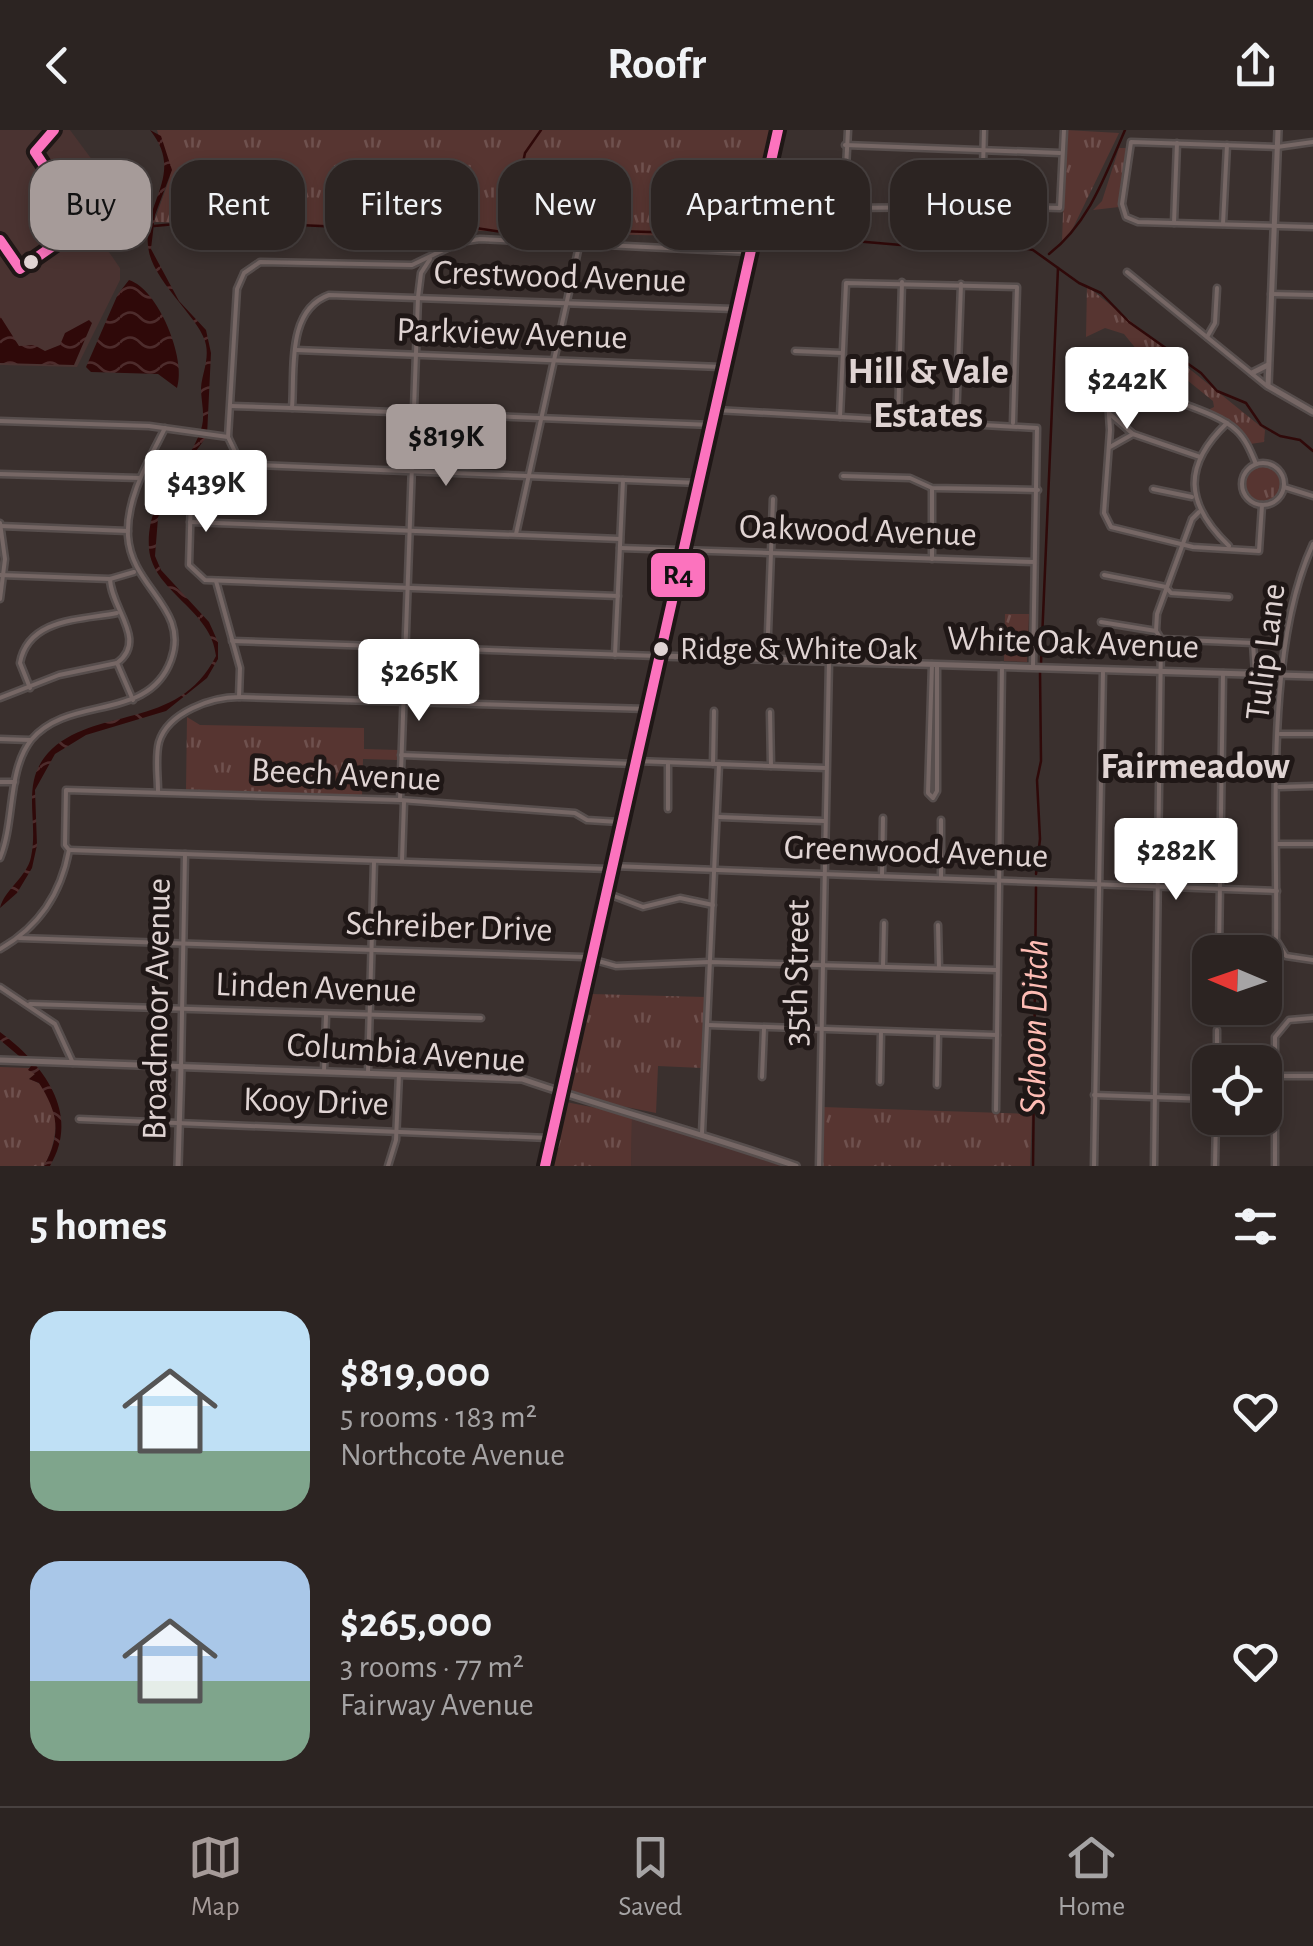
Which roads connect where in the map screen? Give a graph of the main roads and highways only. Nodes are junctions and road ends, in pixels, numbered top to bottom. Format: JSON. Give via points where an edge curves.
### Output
{"nodes":[{"id":1,"x":778,"y":130,"type":"edge"},
{"id":2,"x":545,"y":1166,"type":"edge"}],
"edges":[{"from":1,"to":2,"type":"main road"}]}
